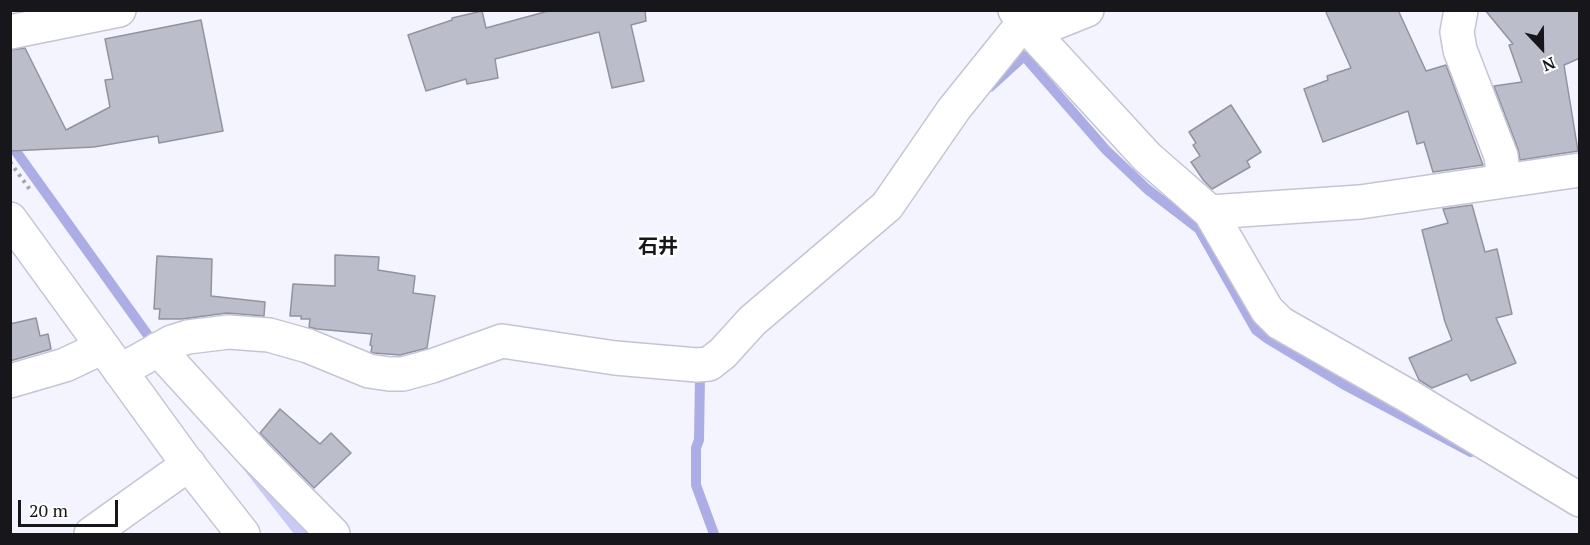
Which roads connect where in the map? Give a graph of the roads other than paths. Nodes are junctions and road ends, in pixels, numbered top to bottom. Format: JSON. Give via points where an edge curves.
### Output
{"nodes":[{"id":1,"x":120,"y":10,"type":"edge"},
{"id":2,"x":1087,"y":10,"type":"edge"},
{"id":3,"x":1461,"y":10,"type":"edge"},
{"id":4,"x":1024,"y":21,"type":"edge"},
{"id":5,"x":10,"y":32,"type":"edge"},
{"id":6,"x":1580,"y":170,"type":"edge"},
{"id":7,"x":1504,"y":181,"type":"junction"},
{"id":8,"x":1210,"y":212,"type":"junction"},
{"id":9,"x":10,"y":219,"type":"edge"},
{"id":10,"x":158,"y":349,"type":"junction"},
{"id":11,"x":111,"y":359,"type":"junction"},
{"id":12,"x":10,"y":381,"type":"edge"},
{"id":13,"x":189,"y":464,"type":"junction"},
{"id":14,"x":1580,"y":500,"type":"edge"},
{"id":15,"x":91,"y":534,"type":"edge"},
{"id":16,"x":243,"y":534,"type":"edge"},
{"id":17,"x":333,"y":534,"type":"edge"}],
"edges":[{"from":1,"to":5,"type":"street"},
{"from":2,"to":4,"type":"street"},
{"from":3,"to":7,"type":"street","via":[[1457,32],[1460,50],[1501,156]]},
{"from":4,"to":8,"type":"street","via":[[1147,157]]},
{"from":4,"to":10,"type":"street","via":[[954,109],[887,206],[709,364],[615,358],[502,341],[432,366],[389,374],[270,335],[229,332],[188,337]]},
{"from":6,"to":7,"type":"street"},
{"from":7,"to":8,"type":"street","via":[[1360,202]]},
{"from":8,"to":14,"type":"street","via":[[1267,310],[1280,323]]},
{"from":9,"to":11,"type":"street"},
{"from":10,"to":11,"type":"street"},
{"from":10,"to":17,"type":"street"},
{"from":11,"to":12,"type":"street","via":[[83,358]]},
{"from":11,"to":13,"type":"street"},
{"from":13,"to":15,"type":"street"},
{"from":13,"to":16,"type":"street"}]}
